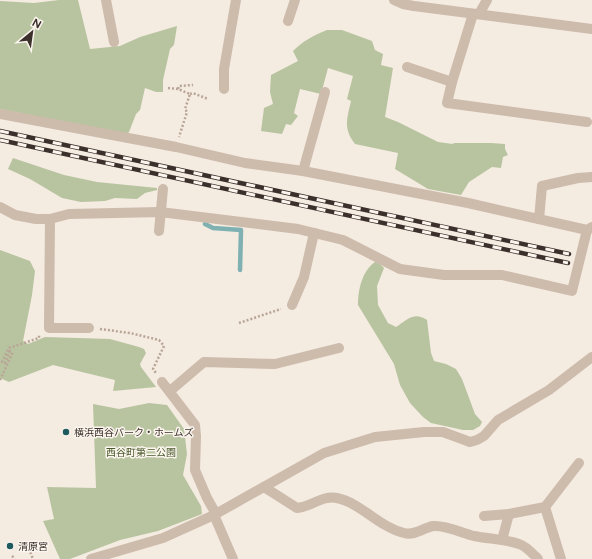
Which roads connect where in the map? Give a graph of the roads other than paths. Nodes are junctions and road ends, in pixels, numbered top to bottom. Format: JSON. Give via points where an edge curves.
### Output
{"nodes":[{"id":1,"x":106,"y":0,"type":"edge"},
{"id":2,"x":236,"y":0,"type":"edge"},
{"id":3,"x":295,"y":0,"type":"edge"},
{"id":4,"x":394,"y":0,"type":"edge"},
{"id":5,"x":487,"y":0,"type":"edge"},
{"id":6,"x":415,"y":3,"type":"edge"},
{"id":7,"x":476,"y":14,"type":"junction"},
{"id":8,"x":288,"y":21,"type":"dead end"},
{"id":9,"x":592,"y":29,"type":"edge"},
{"id":10,"x":114,"y":42,"type":"dead end"},
{"id":11,"x":407,"y":66,"type":"dead end"},
{"id":12,"x":452,"y":82,"type":"junction"},
{"id":13,"x":224,"y":89,"type":"dead end"},
{"id":14,"x":325,"y":92,"type":"dead end"},
{"id":15,"x":0,"y":114,"type":"edge"},
{"id":16,"x":587,"y":122,"type":"dead end"},
{"id":17,"x":303,"y":172,"type":"junction"},
{"id":18,"x":592,"y":177,"type":"edge"},
{"id":19,"x":163,"y":189,"type":"dead end"},
{"id":20,"x":0,"y":207,"type":"edge"},
{"id":21,"x":160,"y":212,"type":"junction"},
{"id":22,"x":50,"y":219,"type":"junction"},
{"id":23,"x":539,"y":219,"type":"junction"},
{"id":24,"x":589,"y":229,"type":"edge"},
{"id":25,"x":158,"y":231,"type":"dead end"},
{"id":26,"x":314,"y":233,"type":"junction"},
{"id":27,"x":292,"y":304,"type":"dead end"},
{"id":28,"x":90,"y":328,"type":"road end"},
{"id":29,"x":339,"y":348,"type":"dead end"},
{"id":30,"x":590,"y":362,"type":"edge"},
{"id":31,"x":162,"y":382,"type":"road end"},
{"id":32,"x":170,"y":391,"type":"junction"},
{"id":33,"x":579,"y":463,"type":"dead end"},
{"id":34,"x":264,"y":487,"type":"junction"},
{"id":35,"x":545,"y":507,"type":"junction"},
{"id":36,"x":215,"y":514,"type":"junction"},
{"id":37,"x":509,"y":514,"type":"junction"},
{"id":38,"x":484,"y":516,"type":"dead end"},
{"id":39,"x":502,"y":540,"type":"junction"},
{"id":40,"x":91,"y":559,"type":"edge"},
{"id":41,"x":233,"y":559,"type":"edge"},
{"id":42,"x":538,"y":559,"type":"edge"},
{"id":43,"x":561,"y":559,"type":"edge"}],
"edges":[{"from":1,"to":10,"type":"street"},
{"from":2,"to":13,"type":"street","via":[[224,69]]},
{"from":3,"to":8,"type":"street"},
{"from":4,"to":6,"type":"street","via":[[403,4]]},
{"from":5,"to":7,"type":"street"},
{"from":6,"to":7,"type":"street"},
{"from":7,"to":9,"type":"street"},
{"from":7,"to":12,"type":"street"},
{"from":11,"to":12,"type":"street"},
{"from":12,"to":16,"type":"street","via":[[448,103]]},
{"from":14,"to":17,"type":"street"},
{"from":15,"to":17,"type":"street","via":[[176,147],[245,163]]},
{"from":17,"to":23,"type":"street"},
{"from":18,"to":23,"type":"street","via":[[542,186]]},
{"from":19,"to":21,"type":"street"},
{"from":20,"to":22,"type":"street","via":[[15,215],[36,220]]},
{"from":21,"to":22,"type":"street","via":[[69,214]]},
{"from":21,"to":25,"type":"street"},
{"from":21,"to":26,"type":"street"},
{"from":22,"to":28,"type":"street","via":[[49,328]]},
{"from":23,"to":24,"type":"street"},
{"from":24,"to":26,"type":"street","via":[[572,291],[502,275],[444,274],[400,269],[342,240]]},
{"from":26,"to":27,"type":"street","via":[[304,277]]},
{"from":29,"to":32,"type":"street","via":[[275,364],[204,362]]},
{"from":30,"to":34,"type":"street","via":[[498,420],[477,440],[470,442],[443,432],[376,437],[324,453]]},
{"from":31,"to":32,"type":"street"},
{"from":32,"to":36,"type":"street","via":[[195,425],[195,470]]},
{"from":33,"to":35,"type":"street"},
{"from":34,"to":36,"type":"street"},
{"from":34,"to":39,"type":"street","via":[[297,508],[304,508],[326,498],[336,497],[345,500],[382,524],[405,534],[433,526]]},
{"from":35,"to":37,"type":"street"},
{"from":35,"to":43,"type":"street"},
{"from":36,"to":40,"type":"street","via":[[163,538]]},
{"from":36,"to":41,"type":"street"},
{"from":37,"to":38,"type":"street"},
{"from":37,"to":39,"type":"street"},
{"from":39,"to":42,"type":"street","via":[[521,544]]}]}
